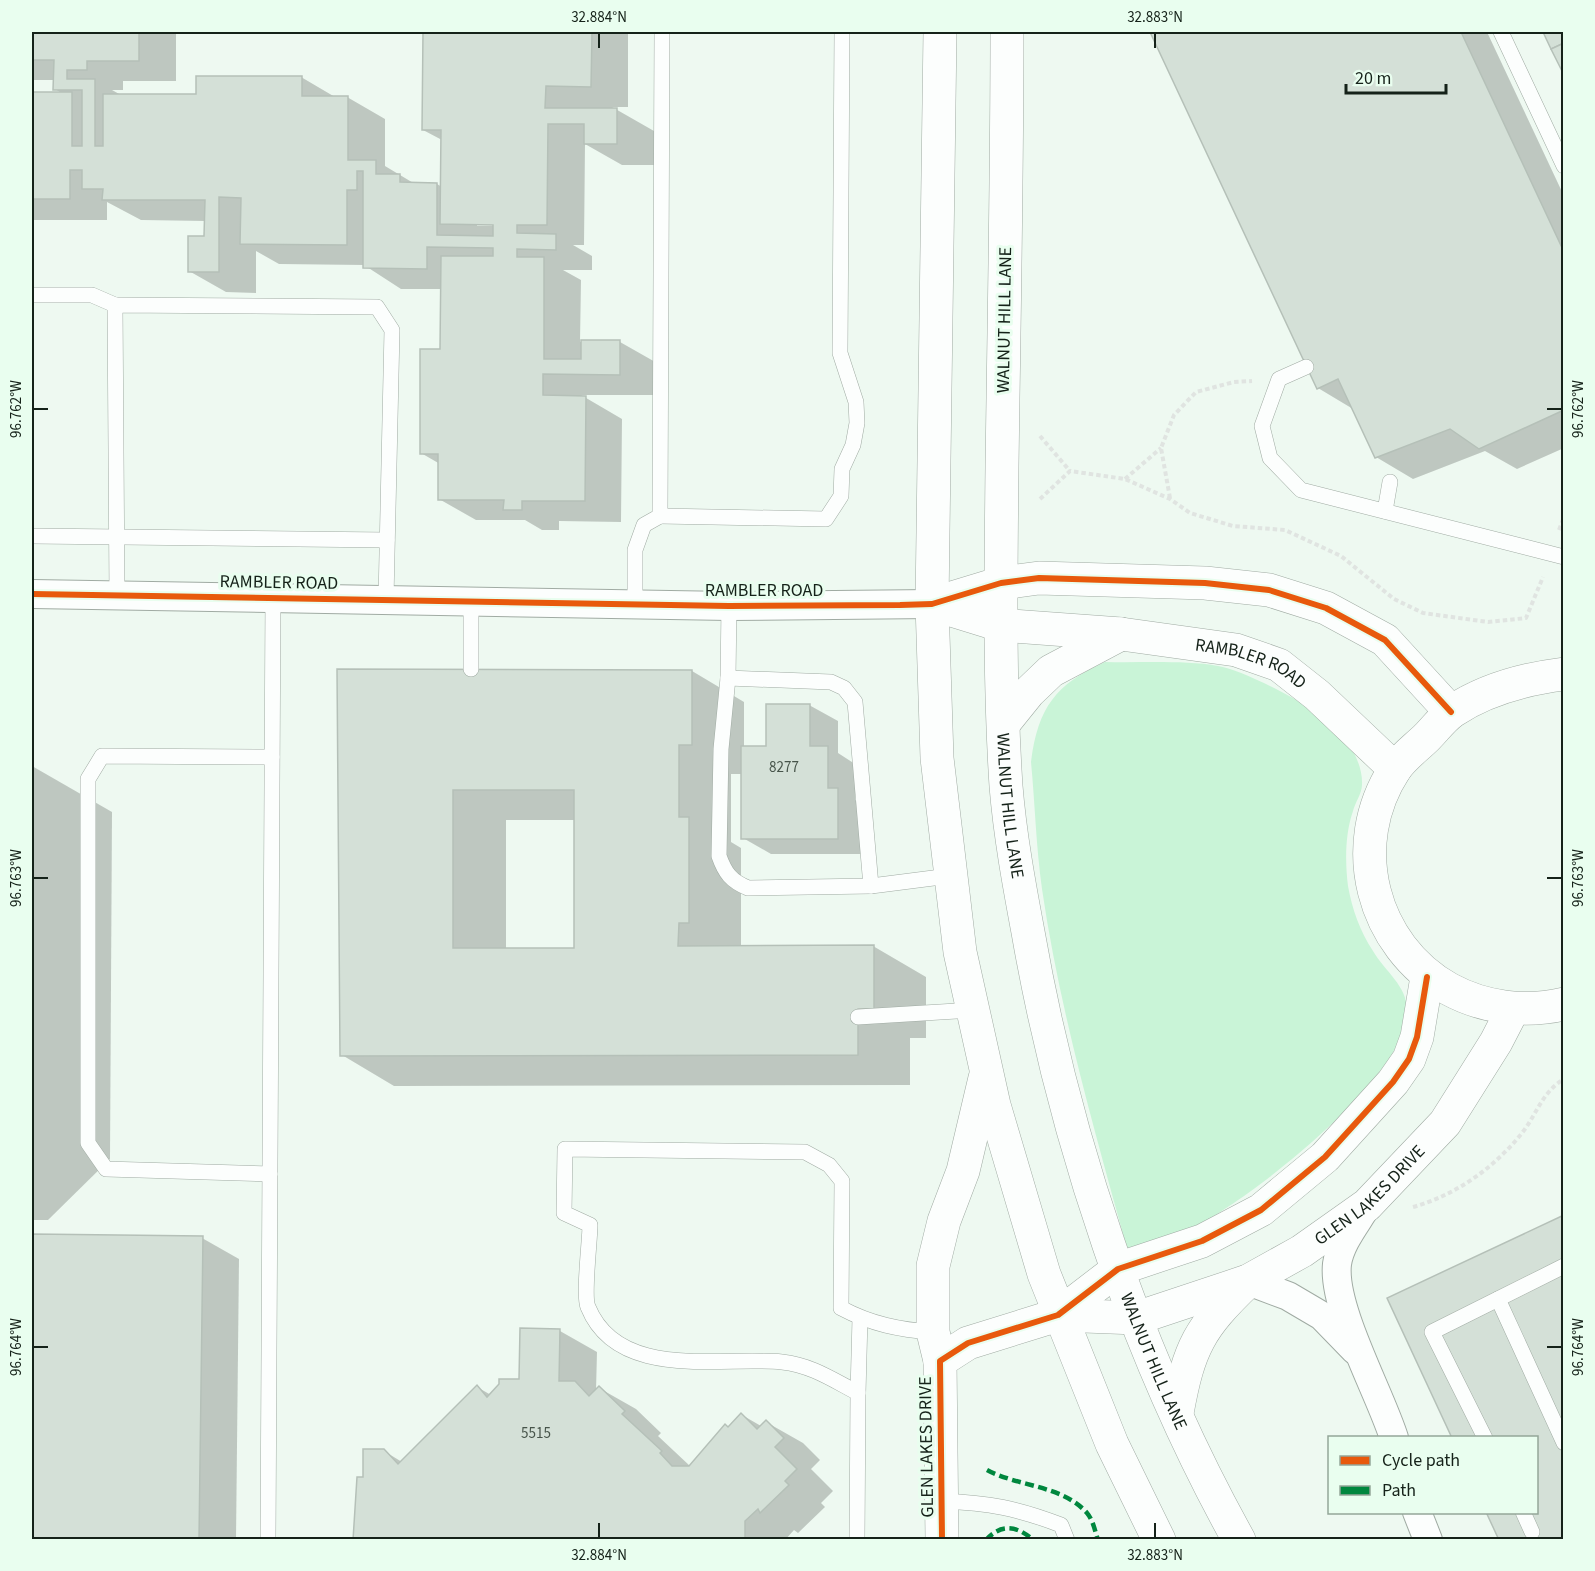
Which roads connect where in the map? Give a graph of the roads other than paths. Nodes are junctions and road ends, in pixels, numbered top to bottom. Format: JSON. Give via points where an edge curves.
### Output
{"nodes":[{"id":1,"x":662,"y":32,"type":"edge"},
{"id":2,"x":842,"y":32,"type":"edge"},
{"id":3,"x":940,"y":32,"type":"edge"},
{"id":4,"x":1007,"y":32,"type":"edge"},
{"id":5,"x":1501,"y":32,"type":"edge"},
{"id":6,"x":1563,"y":166,"type":"edge"},
{"id":7,"x":32,"y":295,"type":"edge"},
{"id":8,"x":115,"y":305,"type":"junction"},
{"id":9,"x":1306,"y":367,"type":"dead end"},
{"id":10,"x":1390,"y":482,"type":"dead end"},
{"id":11,"x":1384,"y":511,"type":"junction"},
{"id":12,"x":660,"y":516,"type":"junction"},
{"id":13,"x":32,"y":536,"type":"edge"},
{"id":14,"x":116,"y":536,"type":"junction"},
{"id":15,"x":387,"y":540,"type":"junction"},
{"id":16,"x":1558,"y":555,"type":"edge"},
{"id":17,"x":1001,"y":584,"type":"junction"},
{"id":18,"x":32,"y":594,"type":"edge"},
{"id":19,"x":117,"y":595,"type":"junction"},
{"id":20,"x":273,"y":597,"type":"junction"},
{"id":21,"x":386,"y":599,"type":"junction"},
{"id":22,"x":471,"y":601,"type":"junction"},
{"id":23,"x":635,"y":604,"type":"junction"},
{"id":24,"x":932,"y":604,"type":"junction"},
{"id":25,"x":729,"y":606,"type":"junction"},
{"id":26,"x":1000,"y":625,"type":"junction"},
{"id":27,"x":1121,"y":634,"type":"junction"},
{"id":28,"x":471,"y":669,"type":"dead end"},
{"id":29,"x":1563,"y":674,"type":"edge"},
{"id":30,"x":728,"y":678,"type":"junction"},
{"id":31,"x":1451,"y":712,"type":"junction"},
{"id":32,"x":1004,"y":723,"type":"junction"},
{"id":33,"x":272,"y":757,"type":"junction"},
{"id":34,"x":1395,"y":769,"type":"junction"},
{"id":35,"x":949,"y":876,"type":"junction"},
{"id":36,"x":871,"y":886,"type":"junction"},
{"id":37,"x":1427,"y":977,"type":"junction"},
{"id":38,"x":1563,"y":1004,"type":"edge"},
{"id":39,"x":1513,"y":1009,"type":"junction"},
{"id":40,"x":973,"y":1010,"type":"junction"},
{"id":41,"x":858,"y":1017,"type":"dead end"},
{"id":42,"x":987,"y":1074,"type":"junction"},
{"id":43,"x":270,"y":1174,"type":"junction"},
{"id":44,"x":1367,"y":1205,"type":"junction"},
{"id":45,"x":1563,"y":1266,"type":"edge"},
{"id":46,"x":1118,"y":1269,"type":"junction"},
{"id":47,"x":1248,"y":1281,"type":"junction"},
{"id":48,"x":1498,"y":1299,"type":"junction"},
{"id":49,"x":1058,"y":1315,"type":"junction"},
{"id":50,"x":860,"y":1318,"type":"junction"},
{"id":51,"x":1137,"y":1318,"type":"junction"},
{"id":52,"x":937,"y":1347,"type":"junction"},
{"id":53,"x":1362,"y":1357,"type":"junction"},
{"id":54,"x":858,"y":1393,"type":"junction"},
{"id":55,"x":1177,"y":1413,"type":"junction"},
{"id":56,"x":1394,"y":1436,"type":"edge"},
{"id":57,"x":1484,"y":1436,"type":"edge"},
{"id":58,"x":1563,"y":1443,"type":"edge"},
{"id":59,"x":942,"y":1501,"type":"junction"},
{"id":60,"x":1418,"y":1514,"type":"edge"},
{"id":61,"x":1524,"y":1514,"type":"edge"},
{"id":62,"x":1532,"y":1532,"type":"dead end"},
{"id":63,"x":268,"y":1539,"type":"edge"},
{"id":64,"x":857,"y":1539,"type":"edge"},
{"id":65,"x":942,"y":1539,"type":"edge"},
{"id":66,"x":1067,"y":1539,"type":"edge"},
{"id":67,"x":1158,"y":1539,"type":"edge"},
{"id":68,"x":1239,"y":1539,"type":"edge"},
{"id":69,"x":1428,"y":1539,"type":"edge"}],
"edges":[{"from":1,"to":12,"type":"lane"},
{"from":2,"to":12,"type":"lane","via":[[840,353],[856,402],[857,423],[853,445],[842,469],[841,496],[826,519]]},
{"from":3,"to":24,"type":"main road"},
{"from":4,"to":17,"type":"main road","name":"WALNUT HILL LANE"},
{"from":5,"to":6,"type":"lane"},
{"from":7,"to":8,"type":"lane","via":[[92,295]]},
{"from":8,"to":14,"type":"lane"},
{"from":8,"to":15,"type":"lane","via":[[377,307],[392,330]]},
{"from":9,"to":11,"type":"lane","via":[[1279,380],[1262,426],[1270,458],[1301,490]]},
{"from":10,"to":11,"type":"lane"},
{"from":11,"to":16,"type":"lane"},
{"from":12,"to":23,"type":"lane","via":[[644,525],[635,550]]},
{"from":13,"to":14,"type":"lane"},
{"from":14,"to":15,"type":"lane"},
{"from":14,"to":19,"type":"lane"},
{"from":15,"to":21,"type":"lane"},
{"from":17,"to":24,"type":"main road","name":"RAMBLER ROAD"},
{"from":17,"to":26,"type":"main road","name":"WALNUT HILL LANE"},
{"from":17,"to":31,"type":"main road","name":"RAMBLER ROAD","via":[[1039,578],[1205,583],[1269,591],[1326,608],[1384,640]]},
{"from":18,"to":19,"type":"street","name":"RAMBLER ROAD"},
{"from":19,"to":20,"type":"street","name":"RAMBLER ROAD"},
{"from":20,"to":21,"type":"street","name":"RAMBLER ROAD"},
{"from":20,"to":33,"type":"lane"},
{"from":21,"to":22,"type":"street","name":"RAMBLER ROAD"},
{"from":22,"to":23,"type":"street","name":"RAMBLER ROAD"},
{"from":22,"to":28,"type":"lane"},
{"from":23,"to":25,"type":"street","name":"RAMBLER ROAD"},
{"from":24,"to":25,"type":"street","name":"RAMBLER ROAD"},
{"from":24,"to":26,"type":"main road","name":"RAMBLER ROAD"},
{"from":24,"to":35,"type":"main road","via":[[937,758]]},
{"from":25,"to":30,"type":"lane"},
{"from":26,"to":27,"type":"main road","name":"RAMBLER ROAD"},
{"from":26,"to":32,"type":"main road","name":"WALNUT HILL LANE"},
{"from":27,"to":32,"type":"main road","via":[[1051,671]]},
{"from":27,"to":34,"type":"main road","name":"RAMBLER ROAD","via":[[1236,650],[1280,665]]},
{"from":29,"to":31,"type":"main road","via":[[1524,680]]},
{"from":30,"to":36,"type":"lane","via":[[831,682],[844,688],[855,702]]},
{"from":30,"to":36,"type":"lane","via":[[721,749],[719,856],[725,873],[748,888]]},
{"from":31,"to":34,"type":"main road"},
{"from":32,"to":46,"type":"main road","name":"WALNUT HILL LANE","via":[[1006,788],[1043,1017],[1077,1143]]},
{"from":33,"to":43,"type":"lane"},
{"from":33,"to":43,"type":"lane","via":[[102,756],[88,778],[88,1143],[106,1169]]},
{"from":34,"to":37,"type":"main road","via":[[1377,810],[1370,843],[1371,879],[1380,913],[1402,950]]},
{"from":35,"to":36,"type":"lane"},
{"from":35,"to":40,"type":"main road"},
{"from":37,"to":39,"type":"main road","via":[[1465,998]]},
{"from":37,"to":46,"type":"main road","name":"GLEN LAKES DRIVE","via":[[1423,1012],[1409,1059],[1393,1083],[1325,1157],[1261,1210],[1229,1229],[1202,1242]]},
{"from":38,"to":39,"type":"main road"},
{"from":39,"to":44,"type":"main road","name":"GLEN LAKES DRIVE","via":[[1445,1123]]},
{"from":40,"to":41,"type":"lane"},
{"from":40,"to":42,"type":"main road"},
{"from":42,"to":49,"type":"main road","via":[[1019,1195]]},
{"from":42,"to":52,"type":"main road","via":[[963,1171],[944,1221],[933,1266]]},
{"from":43,"to":63,"type":"lane"},
{"from":44,"to":47,"type":"main road","name":"GLEN LAKES DRIVE","via":[[1302,1251]]},
{"from":44,"to":53,"type":"street","via":[[1342,1247],[1337,1264],[1340,1291]]},
{"from":45,"to":48,"type":"lane"},
{"from":46,"to":49,"type":"main road","name":"GLEN LAKES DRIVE"},
{"from":46,"to":51,"type":"main road","name":"WALNUT HILL LANE"},
{"from":47,"to":51,"type":"main road","name":"GLEN LAKES DRIVE"},
{"from":47,"to":53,"type":"street","via":[[1288,1296],[1322,1316]]},
{"from":47,"to":55,"type":"main road","via":[[1212,1316],[1195,1345],[1184,1373]]},
{"from":48,"to":57,"type":"lane","via":[[1432,1332]]},
{"from":48,"to":58,"type":"lane"},
{"from":49,"to":51,"type":"main road","name":"GLEN LAKES DRIVE"},
{"from":49,"to":52,"type":"main road","name":"GLEN LAKES DRIVE","via":[[968,1343]]},
{"from":49,"to":67,"type":"main road","via":[[1112,1444]]},
{"from":50,"to":52,"type":"lane","via":[[908,1331]]},
{"from":50,"to":54,"type":"lane"},
{"from":50,"to":54,"type":"lane","via":[[841,1308],[842,1181],[829,1166],[805,1152],[565,1149],[564,1213],[590,1225],[587,1306],[607,1335],[643,1357],[783,1362],[809,1367]]},
{"from":51,"to":55,"type":"main road","name":"WALNUT HILL LANE"},
{"from":52,"to":59,"type":"main road","name":"GLEN LAKES DRIVE"},
{"from":53,"to":56,"type":"street"},
{"from":54,"to":64,"type":"lane"},
{"from":55,"to":68,"type":"main road","name":"WALNUT HILL LANE","via":[[1207,1483]]},
{"from":59,"to":65,"type":"main road","name":"GLEN LAKES DRIVE"},
{"from":59,"to":66,"type":"lane","via":[[1019,1509],[1061,1525]]},
{"from":60,"to":69,"type":"street"},
{"from":61,"to":62,"type":"lane"}]}
